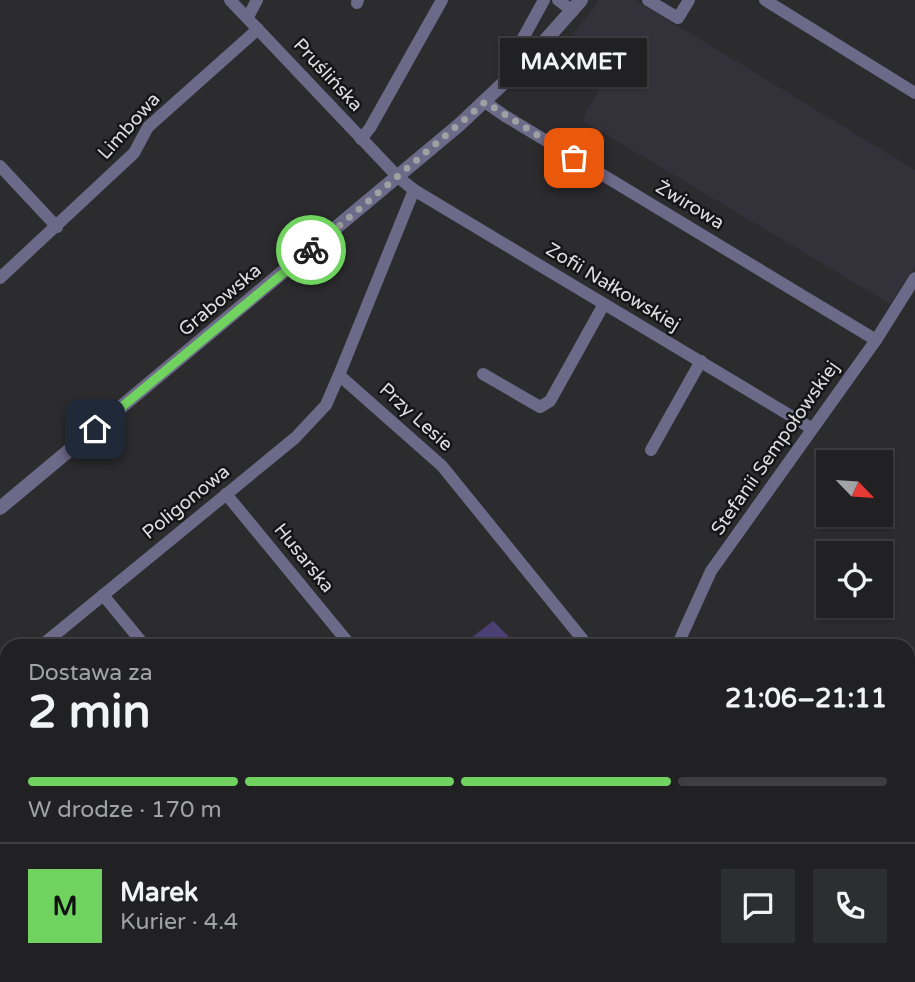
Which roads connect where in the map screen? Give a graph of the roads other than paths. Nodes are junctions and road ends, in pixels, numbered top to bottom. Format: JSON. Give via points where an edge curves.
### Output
{"nodes":[{"id":1,"x":230,"y":0,"type":"edge"},
{"id":2,"x":257,"y":0,"type":"edge"},
{"id":3,"x":442,"y":0,"type":"edge"},
{"id":4,"x":544,"y":0,"type":"edge"},
{"id":5,"x":558,"y":0,"type":"edge"},
{"id":6,"x":648,"y":0,"type":"edge"},
{"id":7,"x":689,"y":0,"type":"edge"},
{"id":8,"x":770,"y":1,"type":"edge"},
{"id":9,"x":577,"y":5,"type":"edge"},
{"id":10,"x":247,"y":17,"type":"junction"},
{"id":11,"x":258,"y":29,"type":"junction"},
{"id":12,"x":527,"y":61,"type":"junction"},
{"id":13,"x":915,"y":93,"type":"edge"},
{"id":14,"x":485,"y":102,"type":"junction"},
{"id":15,"x":361,"y":139,"type":"junction"},
{"id":16,"x":0,"y":166,"type":"edge"},
{"id":17,"x":398,"y":177,"type":"junction"},
{"id":18,"x":414,"y":190,"type":"junction"},
{"id":19,"x":57,"y":227,"type":"junction"},
{"id":20,"x":0,"y":278,"type":"edge"},
{"id":21,"x":915,"y":278,"type":"edge"},
{"id":22,"x":604,"y":304,"type":"junction"},
{"id":23,"x":876,"y":340,"type":"junction"},
{"id":24,"x":701,"y":361,"type":"junction"},
{"id":25,"x":483,"y":374,"type":"dead end"},
{"id":26,"x":340,"y":375,"type":"junction"},
{"id":27,"x":811,"y":428,"type":"junction"},
{"id":28,"x":651,"y":450,"type":"dead end"},
{"id":29,"x":226,"y":494,"type":"junction"},
{"id":30,"x":0,"y":508,"type":"edge"},
{"id":31,"x":103,"y":595,"type":"junction"},
{"id":32,"x":50,"y":639,"type":"edge"},
{"id":33,"x":139,"y":639,"type":"edge"},
{"id":34,"x":345,"y":639,"type":"edge"},
{"id":35,"x":582,"y":639,"type":"edge"},
{"id":36,"x":680,"y":639,"type":"edge"}],
"edges":[{"from":1,"to":10,"type":"street","name":"Pruślińska"},
{"from":2,"to":10,"type":"street"},
{"from":3,"to":15,"type":"street"},
{"from":4,"to":12,"type":"street","via":[[522,40],[521,53]]},
{"from":5,"to":9,"type":"street"},
{"from":6,"to":7,"type":"street","via":[[678,18]]},
{"from":8,"to":13,"type":"street"},
{"from":9,"to":12,"type":"street","name":"Grabowska"},
{"from":10,"to":11,"type":"street","name":"Pruślińska"},
{"from":11,"to":15,"type":"street","name":"Pruślińska"},
{"from":11,"to":19,"type":"street","name":"Limbowa","via":[[148,127],[134,153]]},
{"from":12,"to":14,"type":"street","name":"Grabowska"},
{"from":14,"to":17,"type":"street","name":"Grabowska"},
{"from":14,"to":23,"type":"street","name":"Żwirowa"},
{"from":15,"to":17,"type":"street","name":"Pruślińska"},
{"from":16,"to":19,"type":"street"},
{"from":17,"to":18,"type":"street","name":"Zofii Nałkowskiej"},
{"from":17,"to":30,"type":"street","name":"Grabowska"},
{"from":18,"to":22,"type":"street","name":"Zofii Nałkowskiej"},
{"from":18,"to":26,"type":"street"},
{"from":19,"to":20,"type":"street","name":"Limbowa"},
{"from":21,"to":23,"type":"street","name":"Stefanii Sempołowskiej"},
{"from":22,"to":24,"type":"street","name":"Zofii Nałkowskiej"},
{"from":22,"to":25,"type":"street","via":[[545,406]]},
{"from":23,"to":27,"type":"street","name":"Stefanii Sempołowskiej"},
{"from":24,"to":27,"type":"street","name":"Zofii Nałkowskiej"},
{"from":24,"to":28,"type":"street"},
{"from":26,"to":29,"type":"street","name":"Poligonowa","via":[[326,405],[295,438]]},
{"from":26,"to":35,"type":"street","name":"Przy Lesie","via":[[442,466]]},
{"from":27,"to":36,"type":"street","name":"Stefanii Sempołowskiej","via":[[711,571]]},
{"from":29,"to":31,"type":"street","name":"Poligonowa"},
{"from":29,"to":34,"type":"street","name":"Husarska"},
{"from":31,"to":32,"type":"street","name":"Poligonowa"},
{"from":31,"to":33,"type":"street"}]}
